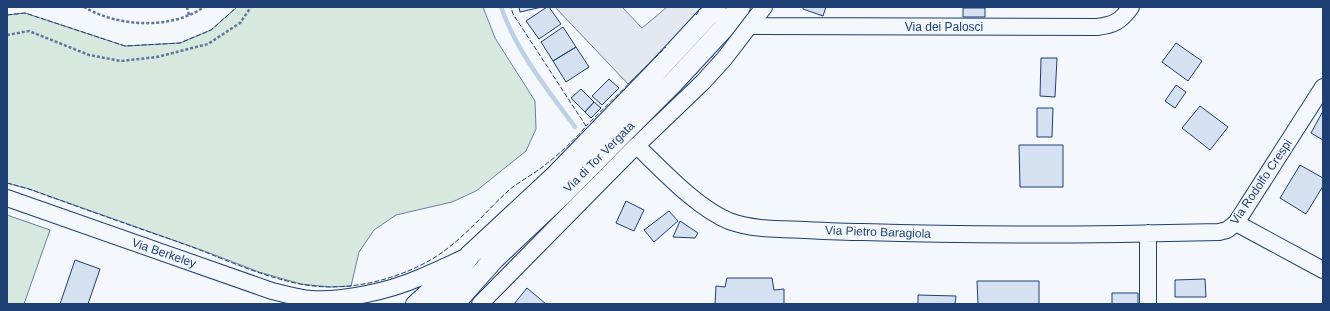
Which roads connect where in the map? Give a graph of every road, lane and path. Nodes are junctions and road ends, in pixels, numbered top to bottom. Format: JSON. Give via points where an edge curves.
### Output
{"nodes":[{"id":1,"x":84,"y":7,"type":"edge"},
{"id":2,"x":187,"y":7,"type":"edge"},
{"id":3,"x":204,"y":7,"type":"edge"},
{"id":4,"x":251,"y":7,"type":"edge"},
{"id":5,"x":716,"y":7,"type":"edge"},
{"id":6,"x":740,"y":7,"type":"edge"},
{"id":7,"x":764,"y":7,"type":"edge"},
{"id":8,"x":1131,"y":7,"type":"edge"},
{"id":9,"x":189,"y":15,"type":"junction"},
{"id":10,"x":750,"y":26,"type":"junction"},
{"id":11,"x":7,"y":35,"type":"edge"},
{"id":12,"x":1323,"y":87,"type":"edge"},
{"id":13,"x":637,"y":146,"type":"junction"},
{"id":14,"x":7,"y":198,"type":"edge"},
{"id":15,"x":1236,"y":223,"type":"junction"},
{"id":16,"x":1148,"y":233,"type":"junction"},
{"id":17,"x":470,"y":255,"type":"junction"},
{"id":18,"x":1323,"y":270,"type":"edge"},
{"id":19,"x":322,"y":299,"type":"junction"},
{"id":20,"x":341,"y":304,"type":"edge"},
{"id":21,"x":414,"y":304,"type":"edge"},
{"id":22,"x":431,"y":304,"type":"edge"},
{"id":23,"x":454,"y":304,"type":"edge"},
{"id":24,"x":480,"y":304,"type":"edge"},
{"id":25,"x":1148,"y":304,"type":"edge"}],
"edges":[{"from":1,"to":9,"type":"path","via":[[105,17],[143,24]]},
{"from":2,"to":9,"type":"path"},
{"from":3,"to":9,"type":"path"},
{"from":4,"to":11,"type":"path","via":[[240,22],[208,44],[157,57],[121,61],[90,56],[29,31]]},
{"from":5,"to":17,"type":"main road","name":"Via di Tor Vergata","via":[[572,159]]},
{"from":6,"to":23,"type":"main road","name":"Via di Tor Vergata","via":[[674,83],[494,259]]},
{"from":7,"to":10,"type":"street","name":"Via di Tor Vergata"},
{"from":8,"to":10,"type":"street","name":"Via dei Palosci","via":[[1117,22],[1097,27]]},
{"from":10,"to":13,"type":"street","name":"Via di Tor Vergata","via":[[703,82]]},
{"from":12,"to":15,"type":"street","name":"Via Rodolfo Crespi"},
{"from":13,"to":16,"type":"street","name":"Via Pietro Baragiola","via":[[705,208],[721,217],[755,228],[952,234]]},
{"from":13,"to":24,"type":"street","name":"Via di Tor Vergata"},
{"from":14,"to":19,"type":"street","name":"Via Berkeley","via":[[272,291],[296,297]]},
{"from":15,"to":16,"type":"street","name":"Via Rodolfo Crespi","via":[[1219,232]]},
{"from":15,"to":18,"type":"street"},
{"from":16,"to":25,"type":"street"},
{"from":17,"to":19,"type":"street","name":"Via Berkeley","via":[[399,286],[361,295]]},
{"from":17,"to":21,"type":"street","name":"Via di Tor Vergata"},
{"from":17,"to":22,"type":"main road","name":"Via di Tor Vergata"},
{"from":19,"to":20,"type":"street","name":"Via Berkeley"}]}
